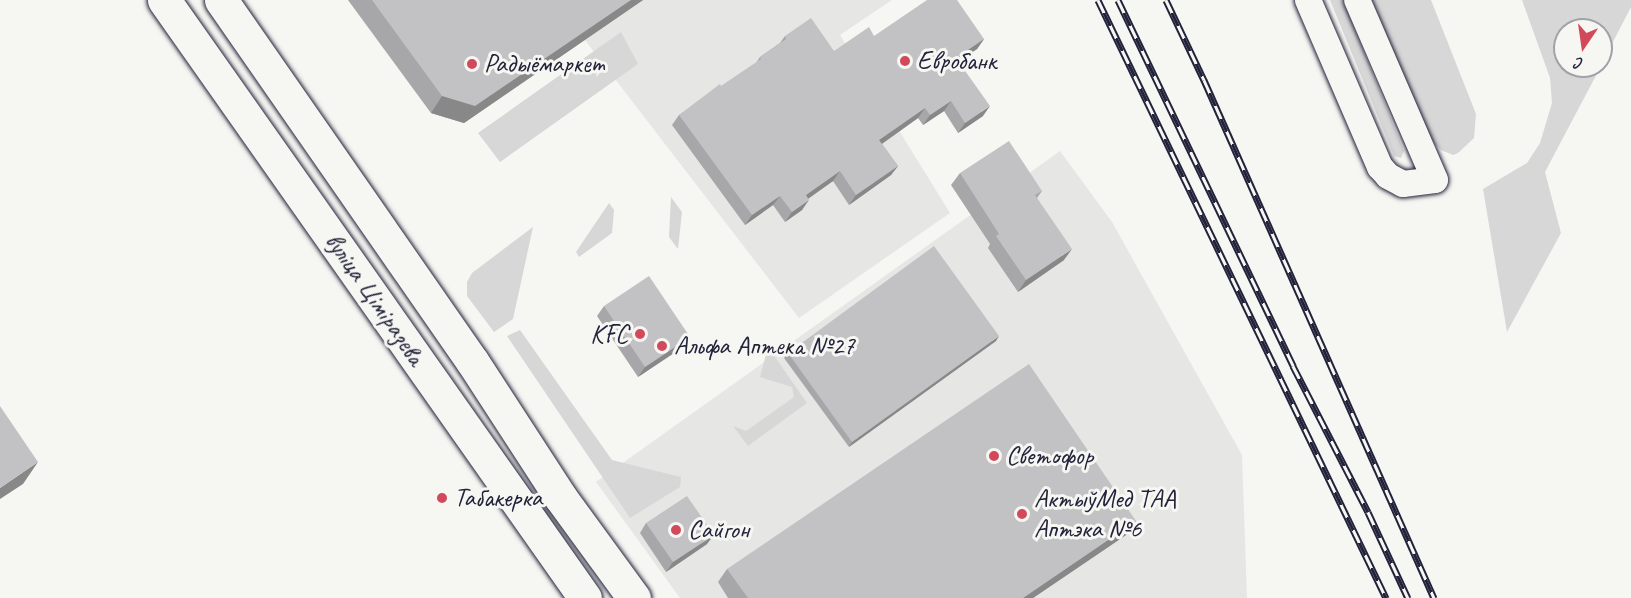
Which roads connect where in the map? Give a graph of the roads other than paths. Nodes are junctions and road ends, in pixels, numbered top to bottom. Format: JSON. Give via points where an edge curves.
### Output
{"nodes":[{"id":1,"x":164,"y":0,"type":"edge"},
{"id":2,"x":221,"y":0,"type":"edge"},
{"id":3,"x":1308,"y":0,"type":"edge"},
{"id":4,"x":1358,"y":0,"type":"edge"},
{"id":5,"x":585,"y":598,"type":"edge"},
{"id":6,"x":634,"y":598,"type":"edge"}],
"edges":[{"from":1,"to":5,"type":"main road","name":"вуліца Ціміразева"},
{"from":2,"to":6,"type":"main road","name":"вуліца Ціміразева","via":[[472,361],[561,498]]},
{"from":3,"to":4,"type":"street","via":[[1380,167],[1403,184],[1436,180]]}]}
